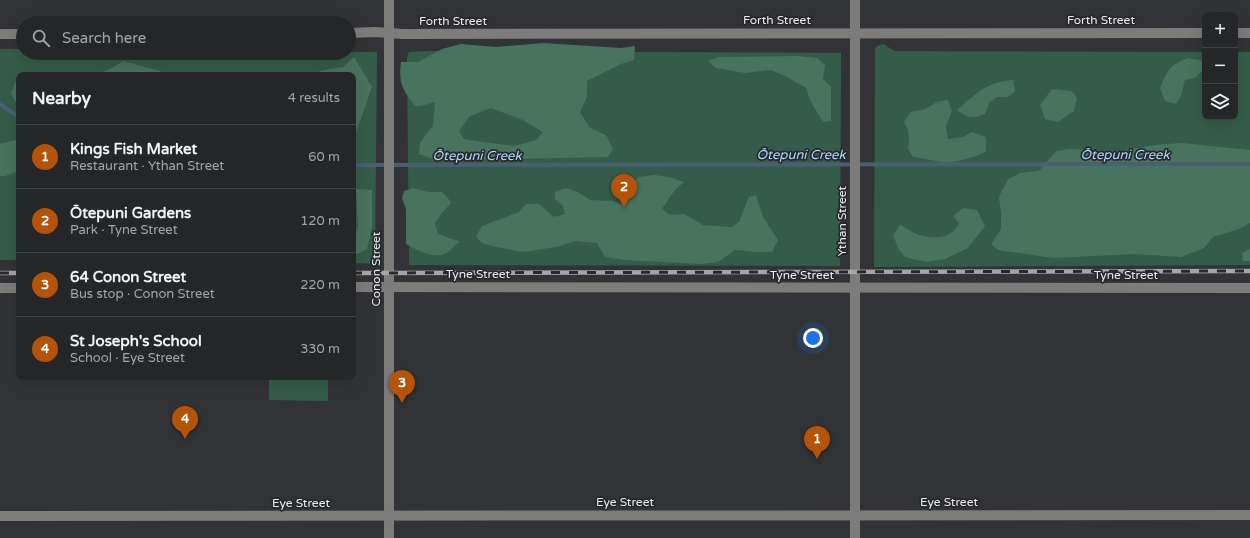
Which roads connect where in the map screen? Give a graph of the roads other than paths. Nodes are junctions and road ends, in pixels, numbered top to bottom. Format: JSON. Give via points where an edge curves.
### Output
{"nodes":[{"id":1,"x":389,"y":0,"type":"edge"},
{"id":2,"x":855,"y":0,"type":"edge"},
{"id":3,"x":356,"y":33,"type":"edge"},
{"id":4,"x":389,"y":33,"type":"junction"},
{"id":5,"x":855,"y":33,"type":"junction"},
{"id":6,"x":1202,"y":33,"type":"edge"},
{"id":7,"x":1238,"y":33,"type":"edge"},
{"id":8,"x":1250,"y":33,"type":"edge"},
{"id":9,"x":0,"y":34,"type":"edge"},
{"id":10,"x":16,"y":34,"type":"edge"},
{"id":11,"x":356,"y":287,"type":"edge"},
{"id":12,"x":389,"y":287,"type":"junction"},
{"id":13,"x":0,"y":288,"type":"edge"},
{"id":14,"x":16,"y":288,"type":"edge"},
{"id":15,"x":855,"y":288,"type":"junction"},
{"id":16,"x":1250,"y":288,"type":"edge"},
{"id":17,"x":389,"y":515,"type":"junction"},
{"id":18,"x":855,"y":515,"type":"junction"},
{"id":19,"x":1250,"y":515,"type":"edge"},
{"id":20,"x":0,"y":516,"type":"edge"},
{"id":21,"x":389,"y":538,"type":"edge"},
{"id":22,"x":855,"y":538,"type":"edge"}],
"edges":[{"from":1,"to":4,"type":"street","name":"Conon Street"},
{"from":2,"to":5,"type":"street","name":"Ythan Street"},
{"from":3,"to":4,"type":"street","name":"Forth Street"},
{"from":4,"to":5,"type":"street","name":"Forth Street"},
{"from":4,"to":12,"type":"street","name":"Conon Street"},
{"from":5,"to":6,"type":"street","name":"Forth Street"},
{"from":5,"to":15,"type":"street","name":"Ythan Street"},
{"from":7,"to":8,"type":"street"},
{"from":9,"to":10,"type":"street"},
{"from":11,"to":12,"type":"street","name":"Tyne Street"},
{"from":12,"to":15,"type":"street","name":"Tyne Street"},
{"from":12,"to":17,"type":"street","name":"Conon Street"},
{"from":13,"to":14,"type":"street"},
{"from":15,"to":16,"type":"street","name":"Tyne Street"},
{"from":15,"to":18,"type":"street","name":"Ythan Street"},
{"from":17,"to":18,"type":"street","name":"Eye Street"},
{"from":17,"to":20,"type":"street","name":"Eye Street"},
{"from":17,"to":21,"type":"street","name":"Conon Street"},
{"from":18,"to":19,"type":"street","name":"Eye Street"},
{"from":18,"to":22,"type":"street","name":"Ythan Street"}]}
